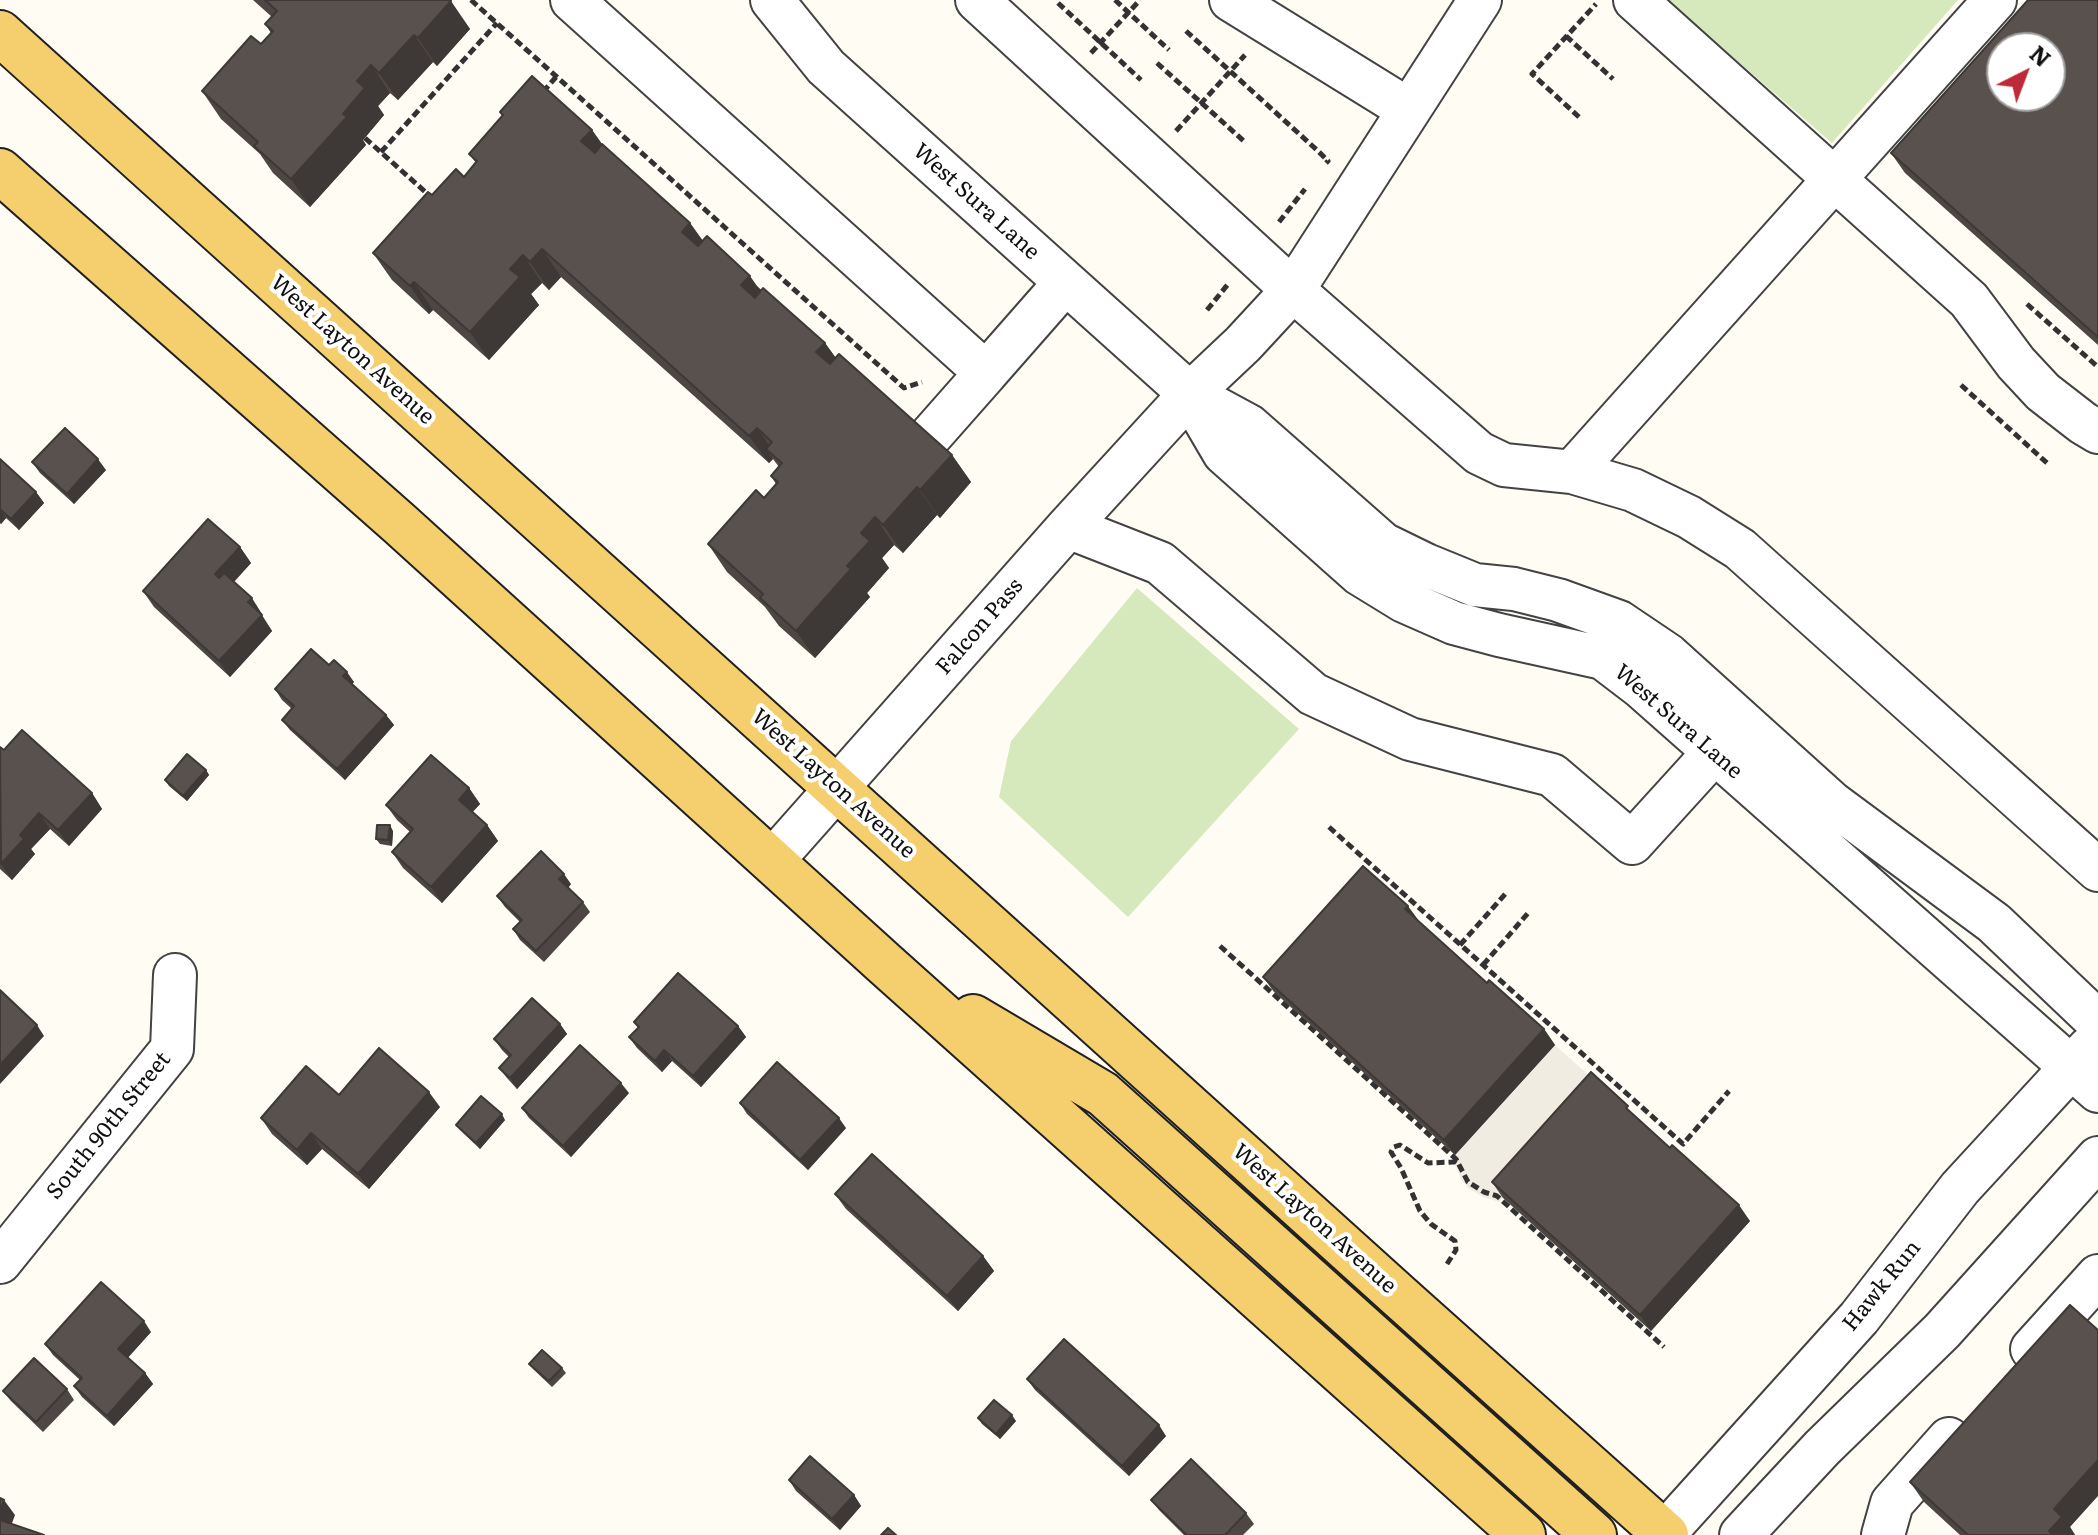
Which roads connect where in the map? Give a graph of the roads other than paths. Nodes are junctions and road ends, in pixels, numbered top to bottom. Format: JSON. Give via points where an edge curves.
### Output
{"nodes":[{"id":1,"x":572,"y":0,"type":"edge"},
{"id":2,"x":772,"y":0,"type":"edge"},
{"id":3,"x":977,"y":0,"type":"edge"},
{"id":4,"x":1231,"y":0,"type":"edge"},
{"id":5,"x":1480,"y":0,"type":"edge"},
{"id":6,"x":1635,"y":0,"type":"edge"},
{"id":7,"x":1995,"y":0,"type":"edge"},
{"id":8,"x":0,"y":33,"type":"edge"},
{"id":9,"x":0,"y":76,"type":"edge"},
{"id":10,"x":1409,"y":110,"type":"junction"},
{"id":11,"x":147,"y":165,"type":"junction"},
{"id":12,"x":0,"y":171,"type":"edge"},
{"id":13,"x":1834,"y":178,"type":"junction"},
{"id":14,"x":1065,"y":283,"type":"junction"},
{"id":15,"x":1293,"y":290,"type":"junction"},
{"id":16,"x":986,"y":373,"type":"junction"},
{"id":17,"x":1190,"y":394,"type":"junction"},
{"id":18,"x":2098,"y":432,"type":"edge"},
{"id":19,"x":926,"y":441,"type":"edge"},
{"id":20,"x":1572,"y":472,"type":"junction"},
{"id":21,"x":1068,"y":527,"type":"junction"},
{"id":22,"x":1727,"y":737,"type":"junction"},
{"id":23,"x":837,"y":788,"type":"junction"},
{"id":24,"x":772,"y":861,"type":"junction"},
{"id":25,"x":2098,"y":870,"type":"edge"},
{"id":26,"x":885,"y":964,"type":"junction"},
{"id":27,"x":175,"y":975,"type":"dead end"},
{"id":28,"x":2098,"y":1022,"type":"edge"},
{"id":29,"x":2089,"y":1066,"type":"edge"},
{"id":30,"x":2098,"y":1158,"type":"edge"},
{"id":31,"x":0,"y":1262,"type":"edge"},
{"id":32,"x":2098,"y":1276,"type":"edge"},
{"id":33,"x":2005,"y":1378,"type":"edge"},
{"id":34,"x":1974,"y":1412,"type":"edge"},
{"id":35,"x":1665,"y":1534,"type":"edge"},
{"id":36,"x":1523,"y":1535,"type":"edge"},
{"id":37,"x":1594,"y":1535,"type":"edge"},
{"id":38,"x":1741,"y":1535,"type":"edge"},
{"id":39,"x":1883,"y":1535,"type":"edge"}],
"edges":[{"from":1,"to":16,"type":"street"},
{"from":2,"to":14,"type":"street","name":"West Sura Lane","via":[[826,67]]},
{"from":3,"to":15,"type":"street"},
{"from":4,"to":10,"type":"street"},
{"from":5,"to":10,"type":"street","name":"Falcon Pass"},
{"from":6,"to":13,"type":"street"},
{"from":7,"to":13,"type":"street"},
{"from":8,"to":11,"type":"main road","name":"West Layton Avenue"},
{"from":9,"to":11,"type":"main road"},
{"from":10,"to":15,"type":"street","name":"Falcon Pass"},
{"from":11,"to":23,"type":"main road","name":"West Layton Avenue"},
{"from":12,"to":24,"type":"main road"},
{"from":13,"to":18,"type":"street","via":[[1969,300],[2043,392]]},
{"from":13,"to":20,"type":"street"},
{"from":14,"to":16,"type":"street"},
{"from":14,"to":17,"type":"street","name":"West Sura Lane"},
{"from":15,"to":17,"type":"street","name":"Falcon Pass"},
{"from":15,"to":20,"type":"street","via":[[1479,453],[1504,465]]},
{"from":16,"to":19,"type":"street"},
{"from":17,"to":21,"type":"street","name":"Falcon Pass"},
{"from":17,"to":22,"type":"street","name":"West Sura Lane","via":[[1224,453],[1360,574],[1454,623],[1603,658],[1641,687]]},
{"from":20,"to":25,"type":"street","via":[[1633,490],[1740,549]]},
{"from":21,"to":22,"type":"street","via":[[1160,563],[1313,694],[1410,739],[1552,775],[1632,843]]},
{"from":21,"to":23,"type":"street","name":"Falcon Pass"},
{"from":22,"to":28,"type":"street","name":"West Sura Lane","via":[[1832,803],[1994,923]]},
{"from":22,"to":29,"type":"street","name":"West Sura Lane"},
{"from":23,"to":24,"type":"street","name":"Falcon Pass"},
{"from":23,"to":35,"type":"main road","name":"West Layton Avenue"},
{"from":24,"to":26,"type":"main road"},
{"from":26,"to":36,"type":"main road"},
{"from":26,"to":37,"type":"main road","via":[[1103,1094]]},
{"from":27,"to":31,"type":"street","name":"South 90th Street","via":[[172,1049]]},
{"from":29,"to":35,"type":"street","name":"Hawk Run","via":[[1960,1188],[1859,1318]]},
{"from":30,"to":38,"type":"street","via":[[1942,1331]]},
{"from":32,"to":33,"type":"street"},
{"from":34,"to":39,"type":"street","via":[[1892,1503]]}]}
